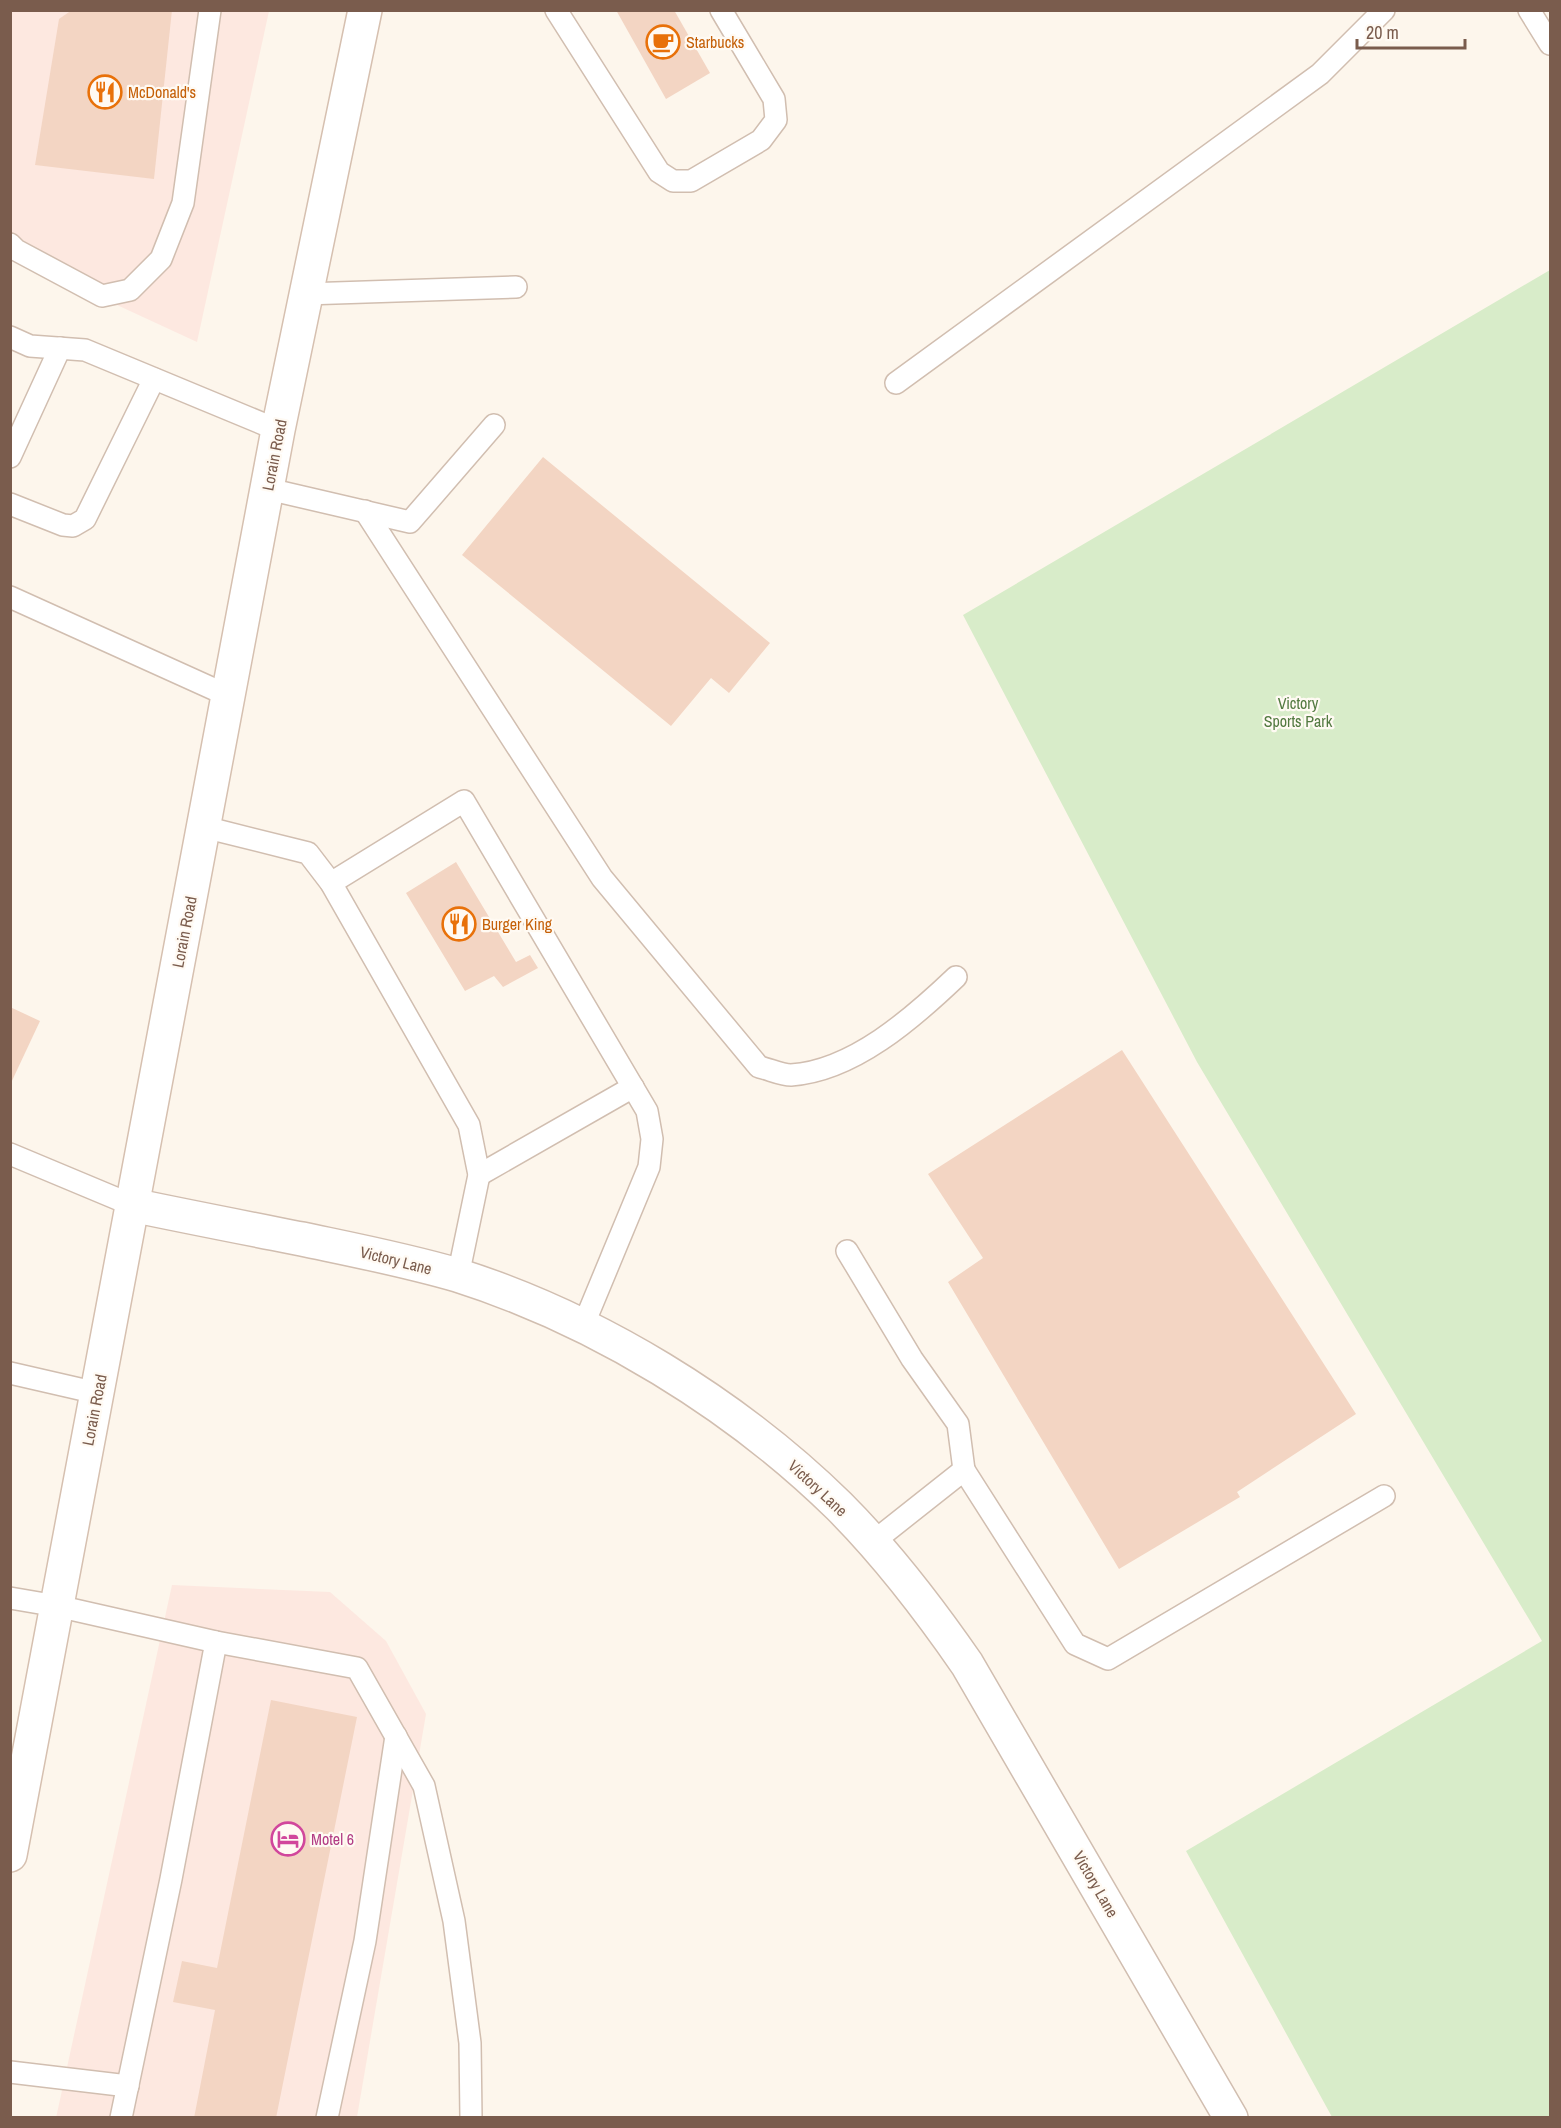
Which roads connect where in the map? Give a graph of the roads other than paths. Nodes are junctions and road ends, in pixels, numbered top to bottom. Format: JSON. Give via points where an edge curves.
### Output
{"nodes":[{"id":1,"x":210,"y":10,"type":"edge"},
{"id":2,"x":365,"y":10,"type":"edge"},
{"id":3,"x":556,"y":10,"type":"edge"},
{"id":4,"x":721,"y":10,"type":"edge"},
{"id":5,"x":1384,"y":10,"type":"edge"},
{"id":6,"x":1529,"y":10,"type":"edge"},
{"id":7,"x":1551,"y":44,"type":"edge"},
{"id":8,"x":10,"y":244,"type":"edge"},
{"id":9,"x":516,"y":287,"type":"dead end"},
{"id":10,"x":305,"y":294,"type":"junction"},
{"id":11,"x":10,"y":337,"type":"edge"},
{"id":12,"x":60,"y":348,"type":"junction"},
{"id":13,"x":154,"y":379,"type":"junction"},
{"id":14,"x":896,"y":383,"type":"dead end"},
{"id":15,"x":494,"y":425,"type":"dead end"},
{"id":16,"x":278,"y":430,"type":"junction"},
{"id":17,"x":10,"y":458,"type":"edge"},
{"id":18,"x":268,"y":489,"type":"junction"},
{"id":19,"x":10,"y":504,"type":"edge"},
{"id":20,"x":364,"y":511,"type":"junction"},
{"id":21,"x":10,"y":597,"type":"edge"},
{"id":22,"x":229,"y":696,"type":"junction"},
{"id":23,"x":204,"y":827,"type":"junction"},
{"id":24,"x":331,"y":883,"type":"junction"},
{"id":25,"x":956,"y":977,"type":"dead end"},
{"id":26,"x":633,"y":1087,"type":"junction"},
{"id":27,"x":10,"y":1154,"type":"edge"},
{"id":28,"x":479,"y":1175,"type":"junction"},
{"id":29,"x":132,"y":1205,"type":"junction"},
{"id":30,"x":847,"y":1251,"type":"dead end"},
{"id":31,"x":458,"y":1276,"type":"junction"},
{"id":32,"x":583,"y":1326,"type":"junction"},
{"id":33,"x":10,"y":1373,"type":"edge"},
{"id":34,"x":97,"y":1393,"type":"junction"},
{"id":35,"x":964,"y":1470,"type":"junction"},
{"id":36,"x":1384,"y":1496,"type":"dead end"},
{"id":37,"x":873,"y":1542,"type":"junction"},
{"id":38,"x":10,"y":1598,"type":"edge"},
{"id":39,"x":57,"y":1606,"type":"junction"},
{"id":40,"x":216,"y":1642,"type":"junction"},
{"id":41,"x":396,"y":1736,"type":"junction"},
{"id":42,"x":10,"y":1855,"type":"edge"},
{"id":43,"x":10,"y":2072,"type":"edge"},
{"id":44,"x":128,"y":2086,"type":"junction"},
{"id":45,"x":122,"y":2118,"type":"edge"},
{"id":46,"x":327,"y":2118,"type":"edge"},
{"id":47,"x":471,"y":2118,"type":"edge"},
{"id":48,"x":1231,"y":2118,"type":"edge"}],
"edges":[{"from":1,"to":8,"type":"lane","via":[[183,203],[161,259],[130,290],[102,297]]},
{"from":2,"to":10,"type":"main road","name":"Lorain Road"},
{"from":3,"to":4,"type":"lane","via":[[659,172],[673,181],[691,181],[761,140],[776,120],[774,99]]},
{"from":5,"to":14,"type":"lane","via":[[1320,74]]},
{"from":6,"to":7,"type":"lane"},
{"from":9,"to":10,"type":"lane"},
{"from":10,"to":16,"type":"main road","name":"Lorain Road"},
{"from":11,"to":12,"type":"lane","via":[[30,346]]},
{"from":12,"to":13,"type":"lane","via":[[85,350]]},
{"from":12,"to":17,"type":"lane"},
{"from":13,"to":16,"type":"lane"},
{"from":13,"to":19,"type":"lane","via":[[85,519],[73,526],[63,525]]},
{"from":15,"to":20,"type":"lane","via":[[410,522]]},
{"from":16,"to":18,"type":"main road","name":"Lorain Road"},
{"from":18,"to":20,"type":"lane"},
{"from":18,"to":22,"type":"main road","name":"Lorain Road"},
{"from":20,"to":25,"type":"lane","via":[[602,878],[759,1067],[789,1075],[827,1068],[879,1042]]},
{"from":21,"to":22,"type":"lane"},
{"from":22,"to":23,"type":"main road","name":"Lorain Road"},
{"from":23,"to":24,"type":"lane","via":[[308,853]]},
{"from":23,"to":29,"type":"main road","name":"Lorain Road"},
{"from":24,"to":26,"type":"lane","via":[[464,801]]},
{"from":24,"to":28,"type":"lane","via":[[469,1125]]},
{"from":26,"to":28,"type":"lane"},
{"from":26,"to":32,"type":"lane","via":[[647,1112],[652,1139],[649,1167]]},
{"from":27,"to":29,"type":"lane"},
{"from":28,"to":31,"type":"lane"},
{"from":29,"to":31,"type":"main road","name":"Victory Lane","via":[[366,1252]]},
{"from":29,"to":34,"type":"main road","name":"Lorain Road"},
{"from":30,"to":35,"type":"lane","via":[[912,1359],[958,1424]]},
{"from":31,"to":32,"type":"main road","name":"Victory Lane"},
{"from":32,"to":37,"type":"main road","name":"Victory Lane","via":[[722,1407],[804,1474]]},
{"from":33,"to":34,"type":"lane"},
{"from":34,"to":39,"type":"main road","name":"Lorain Road"},
{"from":35,"to":36,"type":"lane","via":[[1075,1644],[1108,1659]]},
{"from":35,"to":37,"type":"lane"},
{"from":37,"to":48,"type":"main road","name":"Victory Lane","via":[[967,1664]]},
{"from":38,"to":39,"type":"lane"},
{"from":39,"to":40,"type":"lane"},
{"from":39,"to":42,"type":"main road","name":"Lorain Road"},
{"from":40,"to":41,"type":"lane","via":[[357,1668]]},
{"from":40,"to":44,"type":"lane"},
{"from":41,"to":46,"type":"lane","via":[[365,1941]]},
{"from":41,"to":47,"type":"lane","via":[[424,1786],[454,1922],[470,2043]]},
{"from":43,"to":44,"type":"lane"},
{"from":44,"to":45,"type":"lane"}]}
